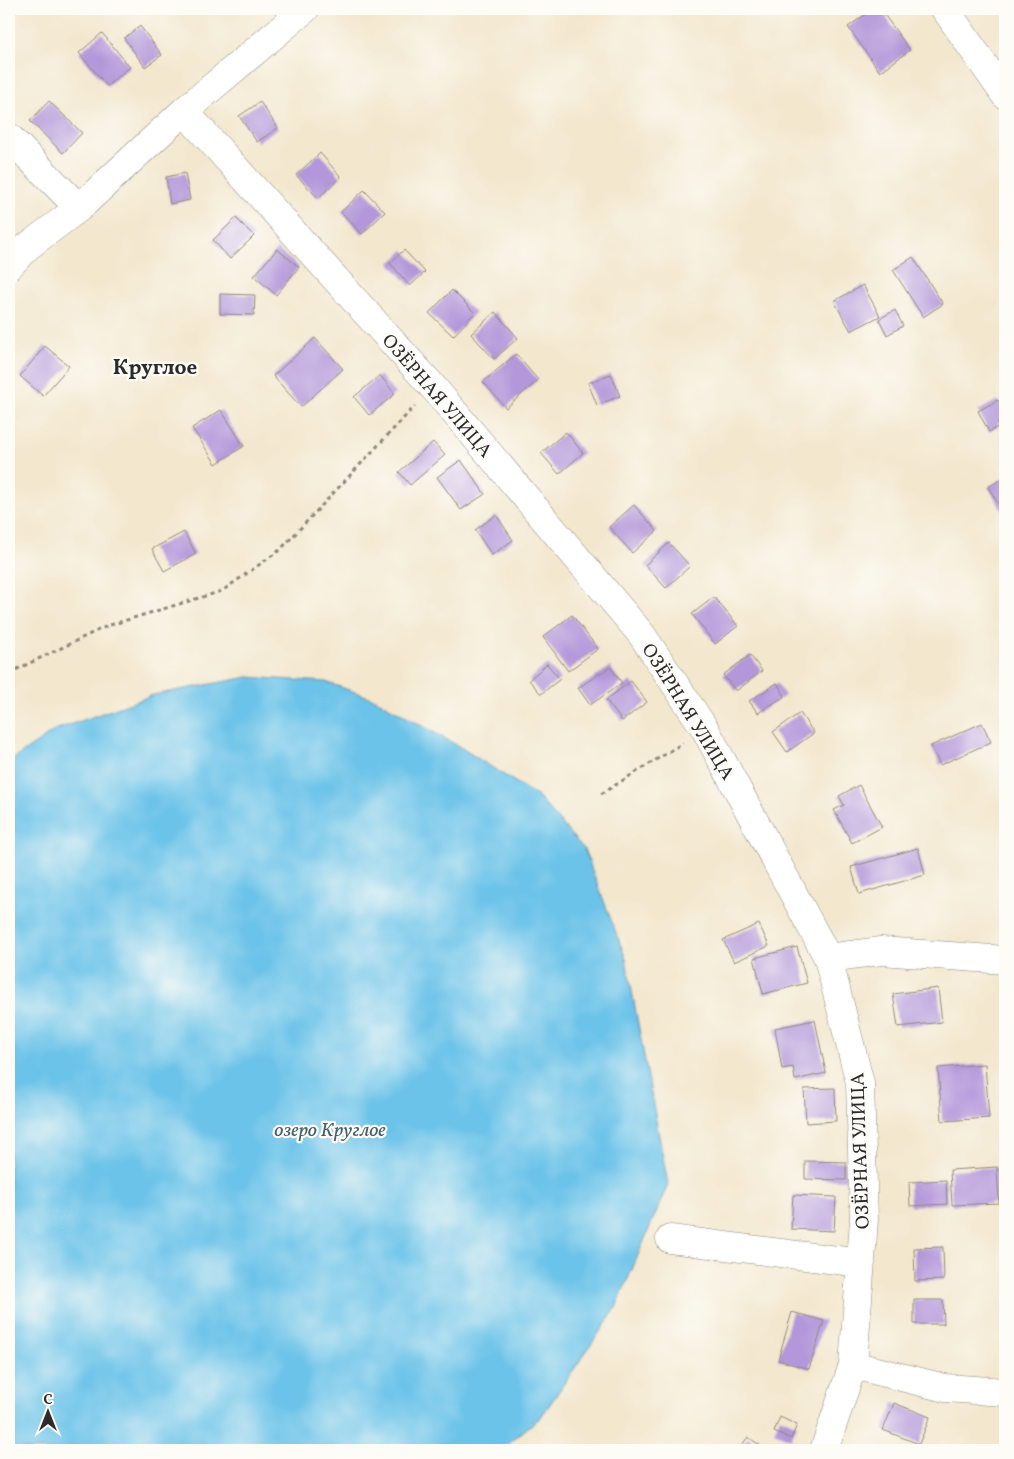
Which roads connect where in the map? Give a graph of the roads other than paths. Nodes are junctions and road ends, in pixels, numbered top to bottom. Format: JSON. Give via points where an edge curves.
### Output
{"nodes":[{"id":1,"x":305,"y":9,"type":"edge"},
{"id":2,"x":946,"y":9,"type":"edge"},
{"id":3,"x":1005,"y":95,"type":"edge"},
{"id":4,"x":184,"y":112,"type":"junction"},
{"id":5,"x":9,"y":137,"type":"edge"},
{"id":6,"x":79,"y":208,"type":"junction"},
{"id":7,"x":9,"y":266,"type":"edge"},
{"id":8,"x":828,"y":958,"type":"junction"},
{"id":9,"x":1005,"y":960,"type":"edge"},
{"id":10,"x":670,"y":1239,"type":"dead end"},
{"id":11,"x":861,"y":1263,"type":"junction"},
{"id":12,"x":853,"y":1365,"type":"junction"},
{"id":13,"x":1005,"y":1392,"type":"edge"},
{"id":14,"x":824,"y":1450,"type":"edge"}],
"edges":[{"from":1,"to":4,"type":"street"},
{"from":2,"to":3,"type":"street"},
{"from":4,"to":6,"type":"street"},
{"from":4,"to":8,"type":"street","name":"ОЗЁРНАЯ УЛИЦА","via":[[433,387],[642,636],[705,729]]},
{"from":5,"to":6,"type":"street"},
{"from":6,"to":7,"type":"street","via":[[27,247]]},
{"from":8,"to":9,"type":"street","via":[[881,951]]},
{"from":8,"to":11,"type":"street","name":"ОЗЁРНАЯ УЛИЦА","via":[[860,1083],[864,1220]]},
{"from":10,"to":11,"type":"street"},
{"from":11,"to":12,"type":"street","name":"ОЗЁРНАЯ УЛИЦА"},
{"from":12,"to":13,"type":"street","via":[[945,1388]]},
{"from":12,"to":14,"type":"street","name":"ОЗЁРНАЯ УЛИЦА"}]}
